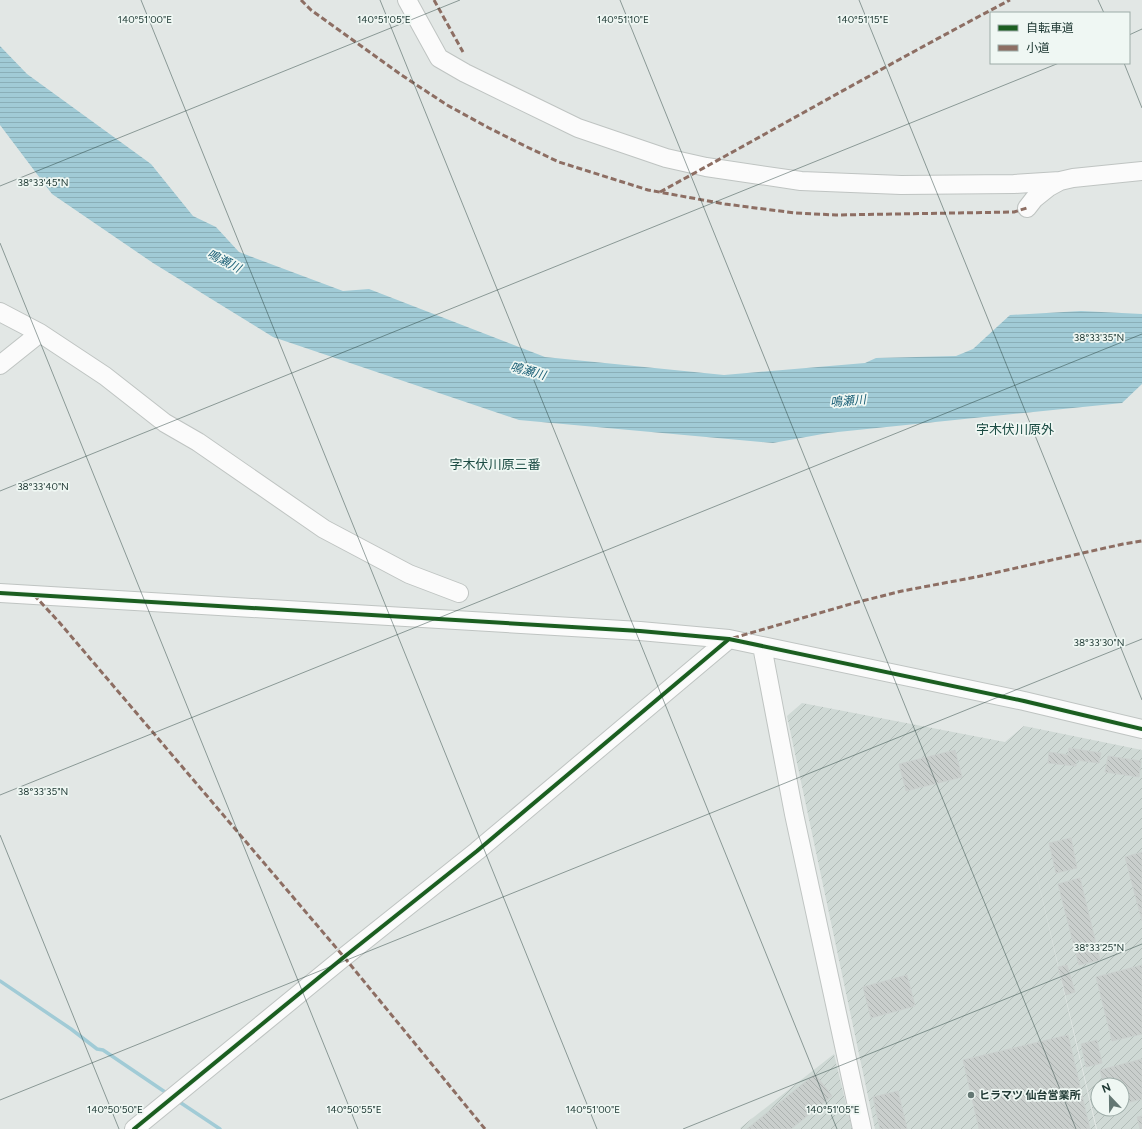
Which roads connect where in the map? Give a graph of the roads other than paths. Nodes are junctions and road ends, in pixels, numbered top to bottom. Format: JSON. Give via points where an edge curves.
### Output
{"nodes":[{"id":1,"x":407,"y":0,"type":"edge"},
{"id":2,"x":1142,"y":171,"type":"edge"},
{"id":3,"x":1060,"y":181,"type":"junction"},
{"id":4,"x":1027,"y":208,"type":"dead end"},
{"id":5,"x":0,"y":312,"type":"edge"},
{"id":6,"x":40,"y":332,"type":"junction"},
{"id":7,"x":0,"y":365,"type":"edge"},
{"id":8,"x":0,"y":593,"type":"edge"},
{"id":9,"x":459,"y":593,"type":"dead end"},
{"id":10,"x":729,"y":640,"type":"junction"},
{"id":11,"x":762,"y":646,"type":"junction"},
{"id":12,"x":1142,"y":729,"type":"edge"},
{"id":13,"x":134,"y":1129,"type":"edge"},
{"id":14,"x":862,"y":1129,"type":"edge"}],
"edges":[{"from":1,"to":3,"type":"street","via":[[439,58],[578,128],[666,158],[706,167],[801,181],[901,185]]},
{"from":2,"to":3,"type":"street"},
{"from":3,"to":4,"type":"street","via":[[1034,199]]},
{"from":5,"to":6,"type":"street"},
{"from":6,"to":7,"type":"street"},
{"from":6,"to":9,"type":"street","via":[[105,376],[165,423],[198,442],[324,529],[409,574]]},
{"from":8,"to":10,"type":"street","via":[[640,631]]},
{"from":10,"to":11,"type":"street"},
{"from":10,"to":13,"type":"street","via":[[477,852]]},
{"from":11,"to":12,"type":"street","via":[[1024,701]]},
{"from":11,"to":14,"type":"street","via":[[794,814]]}]}
